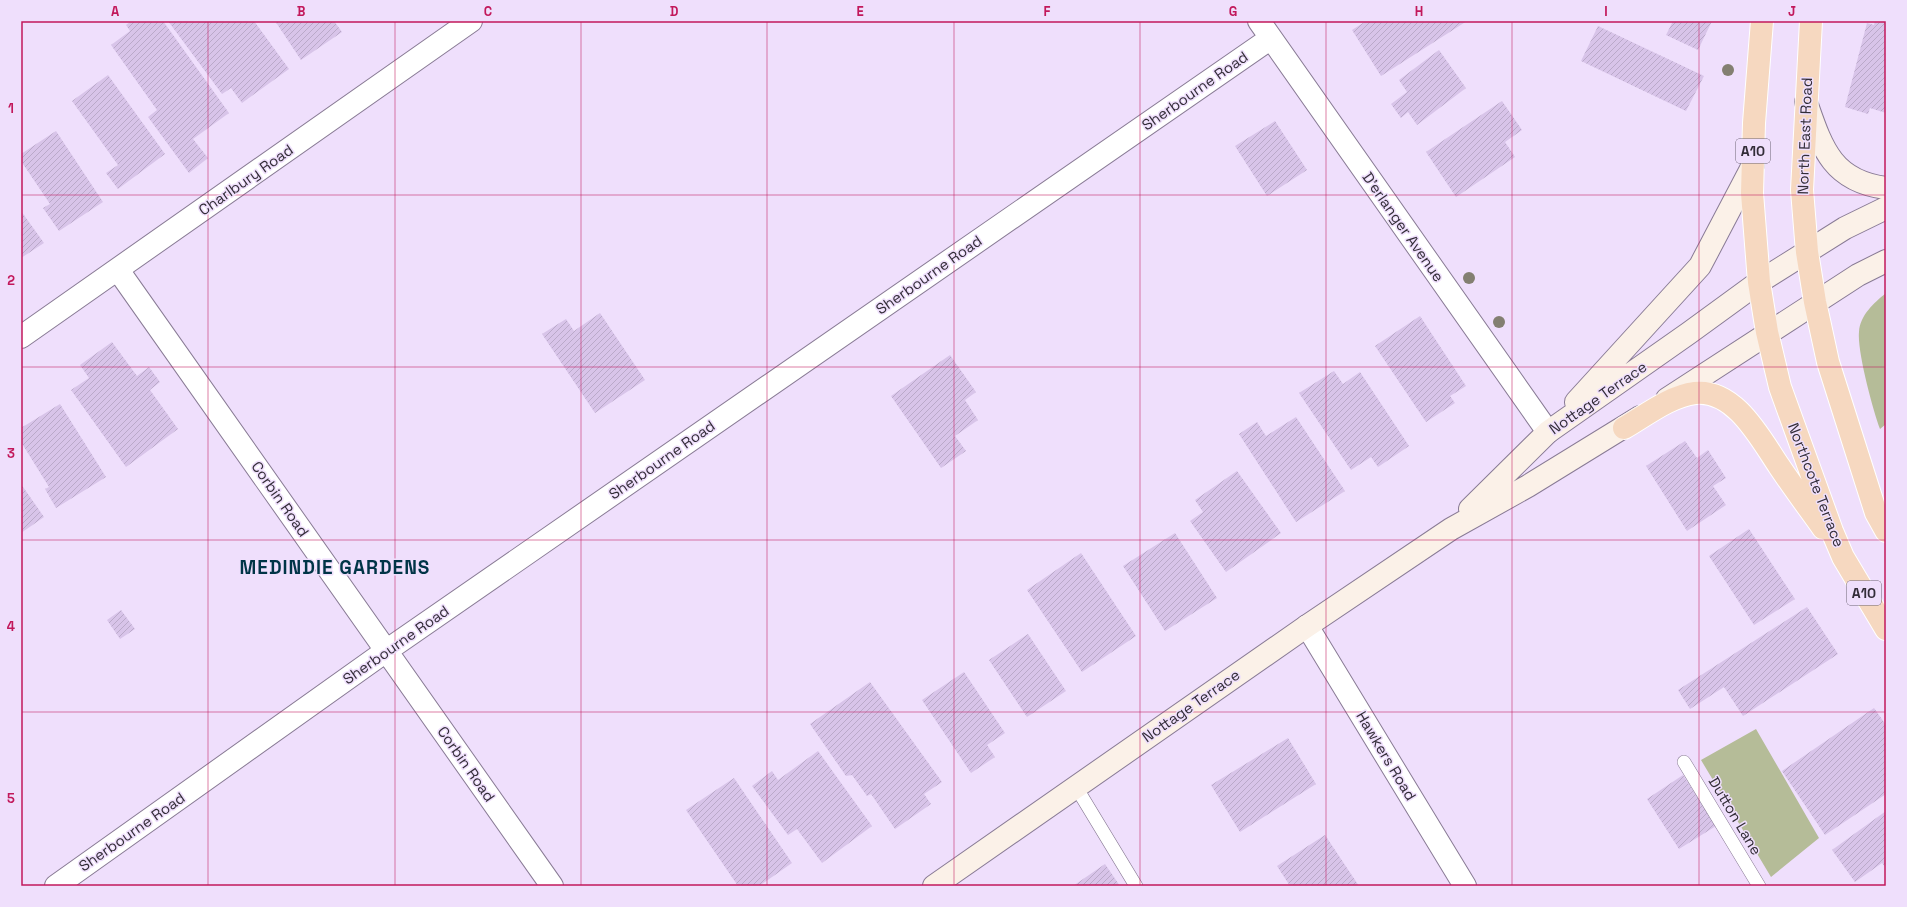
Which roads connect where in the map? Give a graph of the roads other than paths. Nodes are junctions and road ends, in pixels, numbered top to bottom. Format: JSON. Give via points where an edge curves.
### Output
{"nodes":[{"id":1,"x":471,"y":21,"type":"edge"},
{"id":2,"x":1762,"y":21,"type":"edge"},
{"id":3,"x":1811,"y":21,"type":"edge"},
{"id":4,"x":1265,"y":30,"type":"edge"},
{"id":5,"x":1806,"y":101,"type":"junction"},
{"id":6,"x":1753,"y":165,"type":"junction"},
{"id":7,"x":1886,"y":188,"type":"edge"},
{"id":8,"x":1886,"y":208,"type":"edge"},
{"id":9,"x":1807,"y":252,"type":"junction"},
{"id":10,"x":1886,"y":261,"type":"edge"},
{"id":11,"x":118,"y":270,"type":"junction"},
{"id":12,"x":1759,"y":282,"type":"junction"},
{"id":13,"x":1815,"y":302,"type":"junction"},
{"id":14,"x":1767,"y":332,"type":"junction"},
{"id":15,"x":21,"y":337,"type":"edge"},
{"id":16,"x":1624,"y":428,"type":"junction"},
{"id":17,"x":1548,"y":432,"type":"junction"},
{"id":18,"x":1451,"y":529,"type":"junction"},
{"id":19,"x":1886,"y":531,"type":"edge"},
{"id":20,"x":1843,"y":557,"type":"junction"},
{"id":21,"x":1307,"y":626,"type":"junction"},
{"id":22,"x":1886,"y":629,"type":"edge"},
{"id":23,"x":386,"y":651,"type":"junction"},
{"id":24,"x":1684,"y":762,"type":"dead end"},
{"id":25,"x":1076,"y":786,"type":"junction"},
{"id":26,"x":56,"y":886,"type":"edge"},
{"id":27,"x":552,"y":886,"type":"edge"},
{"id":28,"x":934,"y":886,"type":"edge"},
{"id":29,"x":1136,"y":886,"type":"edge"},
{"id":30,"x":1465,"y":886,"type":"edge"},
{"id":31,"x":1759,"y":886,"type":"edge"}],
"edges":[{"from":1,"to":11,"type":"street","name":"Charlbury Road"},
{"from":2,"to":6,"type":"highway","number":"A10"},
{"from":3,"to":5,"type":"highway","name":"North East Road"},
{"from":4,"to":17,"type":"street","name":"D'erlanger Avenue"},
{"from":4,"to":23,"type":"street","name":"Sherbourne Road"},
{"from":5,"to":7,"type":"main road","via":[[1816,129],[1846,176]]},
{"from":5,"to":9,"type":"highway","name":"North East Road","via":[[1802,190]]},
{"from":6,"to":12,"type":"highway","number":"A10","via":[[1752,193]]},
{"from":6,"to":17,"type":"main road","via":[[1700,266]]},
{"from":8,"to":9,"type":"main road","name":"Nottage Terrace","via":[[1850,225]]},
{"from":9,"to":12,"type":"main road","name":"Nottage Terrace"},
{"from":9,"to":13,"type":"highway","name":"North East Road"},
{"from":10,"to":13,"type":"main road","name":"Nottage Terrace","via":[[1858,274]]},
{"from":11,"to":15,"type":"street","name":"Charlbury Road"},
{"from":11,"to":23,"type":"street","name":"Corbin Road"},
{"from":12,"to":14,"type":"highway","number":"A10"},
{"from":12,"to":17,"type":"main road","name":"Nottage Terrace"},
{"from":13,"to":14,"type":"main road","name":"Nottage Terrace"},
{"from":13,"to":19,"type":"highway","via":[[1828,362],[1876,513]]},
{"from":14,"to":16,"type":"main road","name":"Nottage Terrace"},
{"from":14,"to":20,"type":"highway","name":"Northcote Terrace","number":"A10","via":[[1780,387]]},
{"from":16,"to":18,"type":"main road","name":"Nottage Terrace"},
{"from":16,"to":20,"type":"highway","via":[[1673,400],[1694,393],[1709,394],[1728,403],[1755,430]]},
{"from":17,"to":18,"type":"main road","name":"Nottage Terrace"},
{"from":18,"to":21,"type":"main road","name":"Nottage Terrace"},
{"from":20,"to":22,"type":"highway","name":"Northcote Terrace","number":"A10"},
{"from":21,"to":25,"type":"main road","name":"Nottage Terrace"},
{"from":21,"to":30,"type":"street","name":"Hawkers Road"},
{"from":23,"to":26,"type":"street","name":"Sherbourne Road"},
{"from":23,"to":27,"type":"street","name":"Corbin Road"},
{"from":24,"to":31,"type":"lane","name":"Dutton Lane"},
{"from":25,"to":28,"type":"main road","name":"Nottage Terrace"},
{"from":25,"to":29,"type":"lane"}]}
